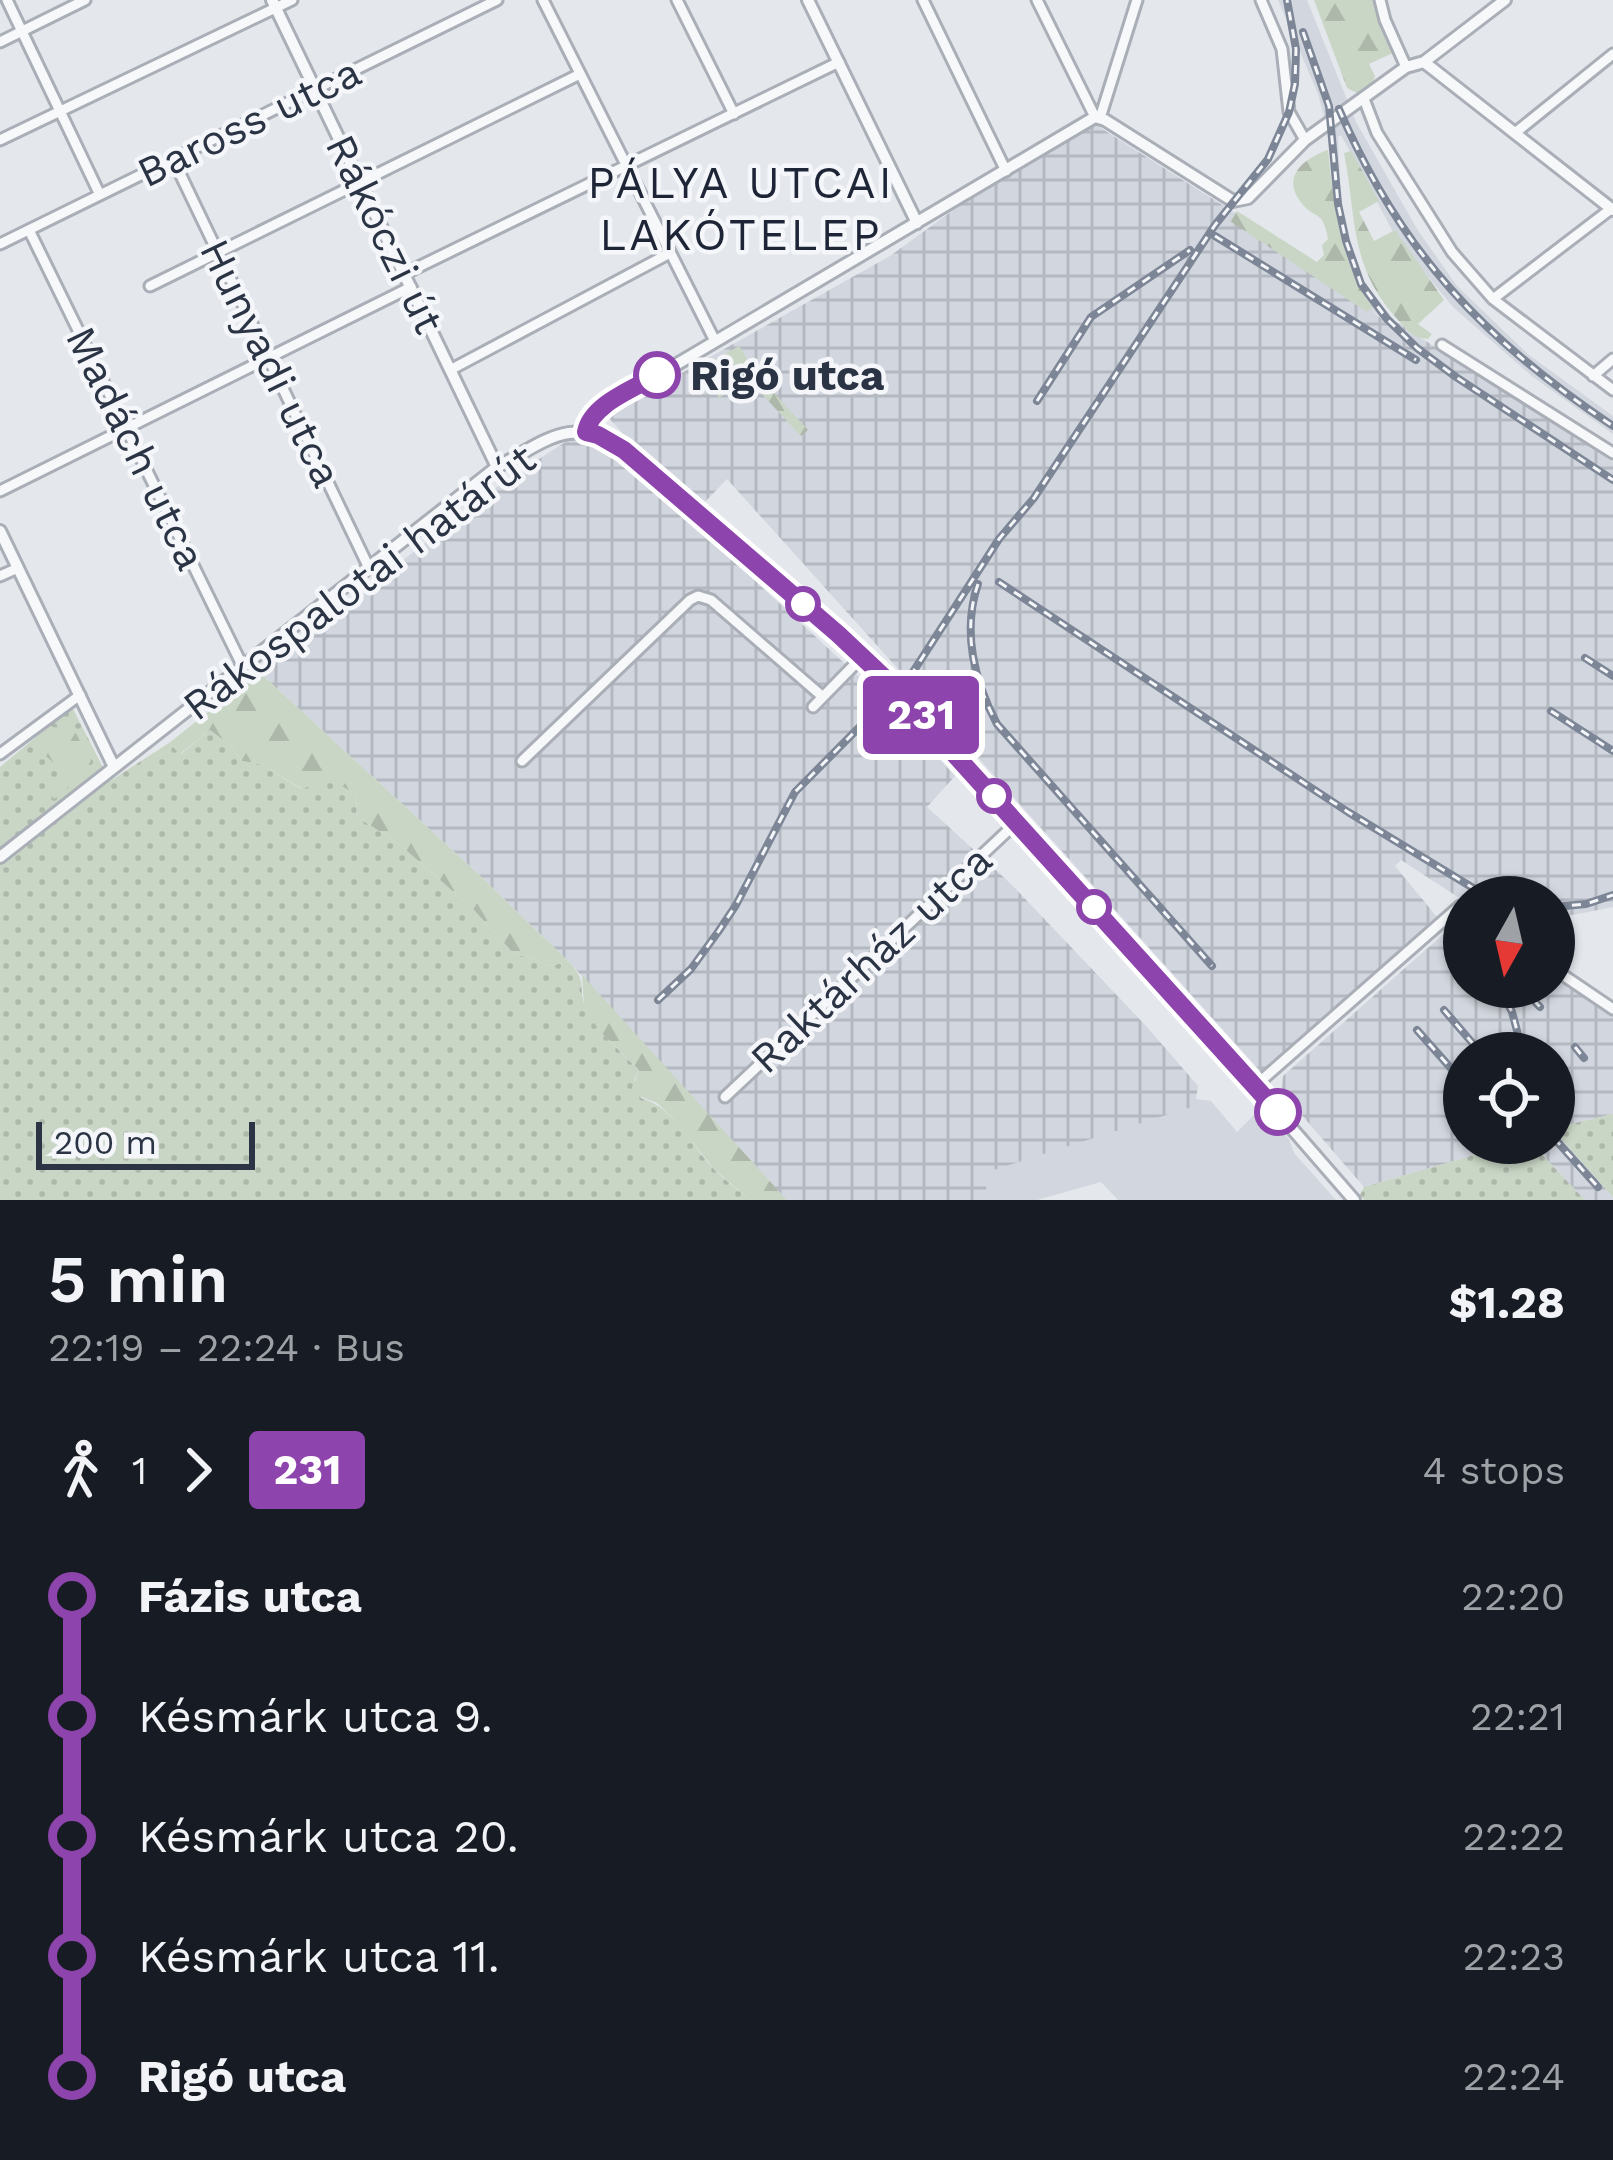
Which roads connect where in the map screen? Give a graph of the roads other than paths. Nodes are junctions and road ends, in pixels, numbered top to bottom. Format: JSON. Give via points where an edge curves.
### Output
{"nodes":[{"id":1,"x":7,"y":0,"type":"edge"},
{"id":2,"x":85,"y":0,"type":"edge"},
{"id":3,"x":292,"y":0,"type":"edge"},
{"id":4,"x":497,"y":0,"type":"edge"},
{"id":5,"x":543,"y":0,"type":"edge"},
{"id":6,"x":676,"y":0,"type":"edge"},
{"id":7,"x":808,"y":0,"type":"edge"},
{"id":8,"x":923,"y":0,"type":"edge"},
{"id":9,"x":1037,"y":0,"type":"edge"},
{"id":10,"x":1137,"y":0,"type":"edge"},
{"id":11,"x":1262,"y":0,"type":"edge"},
{"id":12,"x":1380,"y":0,"type":"edge"},
{"id":13,"x":1505,"y":0,"type":"edge"},
{"id":14,"x":274,"y":4,"type":"edge"},
{"id":15,"x":22,"y":31,"type":"junction"},
{"id":16,"x":0,"y":42,"type":"edge"},
{"id":17,"x":1613,"y":54,"type":"edge"},
{"id":18,"x":839,"y":62,"type":"junction"},
{"id":19,"x":1424,"y":62,"type":"junction"},
{"id":20,"x":1406,"y":67,"type":"junction"},
{"id":21,"x":580,"y":74,"type":"junction"},
{"id":22,"x":315,"y":89,"type":"junction"},
{"id":23,"x":1364,"y":99,"type":"junction"},
{"id":24,"x":60,"y":110,"type":"junction"},
{"id":25,"x":734,"y":114,"type":"junction"},
{"id":26,"x":1097,"y":117,"type":"junction"},
{"id":27,"x":1515,"y":133,"type":"junction"},
{"id":28,"x":0,"y":140,"type":"edge"},
{"id":29,"x":1305,"y":140,"type":"junction"},
{"id":30,"x":173,"y":159,"type":"junction"},
{"id":31,"x":627,"y":167,"type":"junction"},
{"id":32,"x":1006,"y":171,"type":"junction"},
{"id":33,"x":360,"y":183,"type":"junction"},
{"id":34,"x":100,"y":195,"type":"junction"},
{"id":35,"x":1612,"y":209,"type":"edge"},
{"id":36,"x":917,"y":223,"type":"junction"},
{"id":37,"x":28,"y":230,"type":"junction"},
{"id":38,"x":0,"y":244,"type":"edge"},
{"id":39,"x":218,"y":253,"type":"junction"},
{"id":40,"x":670,"y":253,"type":"junction"},
{"id":41,"x":404,"y":274,"type":"junction"},
{"id":42,"x":150,"y":286,"type":"dead end"},
{"id":43,"x":410,"y":287,"type":"junction"},
{"id":44,"x":1493,"y":299,"type":"junction"},
{"id":45,"x":715,"y":341,"type":"junction"},
{"id":46,"x":1442,"y":345,"type":"dead end"},
{"id":47,"x":268,"y":357,"type":"junction"},
{"id":48,"x":1613,"y":359,"type":"edge"},
{"id":49,"x":451,"y":370,"type":"junction"},
{"id":50,"x":1593,"y":376,"type":"junction"},
{"id":51,"x":1613,"y":390,"type":"edge"},
{"id":52,"x":127,"y":428,"type":"junction"},
{"id":53,"x":586,"y":432,"type":"junction"},
{"id":54,"x":1613,"y":453,"type":"edge"},
{"id":55,"x":497,"y":467,"type":"junction"},
{"id":56,"x":0,"y":491,"type":"edge"},
{"id":57,"x":0,"y":531,"type":"edge"},
{"id":58,"x":18,"y":568,"type":"junction"},
{"id":59,"x":369,"y":568,"type":"junction"},
{"id":60,"x":0,"y":576,"type":"edge"},
{"id":61,"x":862,"y":656,"type":"junction"},
{"id":62,"x":243,"y":667,"type":"junction"},
{"id":63,"x":80,"y":695,"type":"junction"},
{"id":64,"x":823,"y":698,"type":"junction"},
{"id":65,"x":813,"y":707,"type":"dead end"},
{"id":66,"x":0,"y":754,"type":"edge"},
{"id":67,"x":522,"y":761,"type":"dead end"},
{"id":68,"x":114,"y":767,"type":"junction"},
{"id":69,"x":1017,"y":821,"type":"junction"},
{"id":70,"x":0,"y":857,"type":"edge"},
{"id":71,"x":1443,"y":923,"type":"edge"},
{"id":72,"x":1575,"y":984,"type":"edge"},
{"id":73,"x":1613,"y":1009,"type":"edge"},
{"id":74,"x":1255,"y":1086,"type":"junction"},
{"id":75,"x":725,"y":1097,"type":"dead end"},
{"id":76,"x":1350,"y":1200,"type":"edge"}],
"edges":[{"from":1,"to":15,"type":"street"},
{"from":2,"to":15,"type":"street"},
{"from":3,"to":14,"type":"street"},
{"from":4,"to":22,"type":"street","name":"Baross utca"},
{"from":5,"to":21,"type":"street"},
{"from":6,"to":25,"type":"street"},
{"from":7,"to":18,"type":"street"},
{"from":8,"to":32,"type":"street"},
{"from":9,"to":26,"type":"street"},
{"from":10,"to":26,"type":"street"},
{"from":11,"to":29,"type":"street","via":[[1282,49],[1289,112]]},
{"from":12,"to":20,"type":"street"},
{"from":13,"to":19,"type":"street"},
{"from":14,"to":22,"type":"street","name":"Rákóczi út"},
{"from":14,"to":24,"type":"street"},
{"from":15,"to":16,"type":"street"},
{"from":15,"to":24,"type":"street"},
{"from":17,"to":27,"type":"street"},
{"from":18,"to":25,"type":"street"},
{"from":18,"to":36,"type":"street"},
{"from":19,"to":20,"type":"street"},
{"from":19,"to":27,"type":"street"},
{"from":20,"to":23,"type":"street"},
{"from":21,"to":31,"type":"street"},
{"from":21,"to":33,"type":"street"},
{"from":22,"to":30,"type":"street","name":"Baross utca"},
{"from":22,"to":33,"type":"street","name":"Rákóczi út"},
{"from":23,"to":29,"type":"street"},
{"from":23,"to":44,"type":"street","via":[[1452,252]]},
{"from":24,"to":28,"type":"street"},
{"from":24,"to":34,"type":"street"},
{"from":25,"to":31,"type":"street"},
{"from":26,"to":29,"type":"street","via":[[1233,200],[1248,198]]},
{"from":26,"to":32,"type":"street","name":"Rákospalotai határút"},
{"from":27,"to":35,"type":"street"},
{"from":30,"to":34,"type":"street","name":"Baross utca"},
{"from":30,"to":39,"type":"street","name":"Hunyadi utca"},
{"from":31,"to":40,"type":"street"},
{"from":31,"to":41,"type":"street"},
{"from":32,"to":36,"type":"street","name":"Rákospalotai határút"},
{"from":33,"to":39,"type":"street"},
{"from":33,"to":41,"type":"street","name":"Rákóczi út"},
{"from":34,"to":37,"type":"street","name":"Baross utca"},
{"from":35,"to":44,"type":"street"},
{"from":36,"to":45,"type":"street","name":"Rákospalotai határút"},
{"from":37,"to":38,"type":"street","name":"Baross utca"},
{"from":37,"to":52,"type":"street","name":"Madách utca"},
{"from":39,"to":42,"type":"street"},
{"from":39,"to":47,"type":"street","name":"Hunyadi utca"},
{"from":40,"to":45,"type":"street"},
{"from":40,"to":49,"type":"street"},
{"from":41,"to":43,"type":"street","name":"Rákóczi út"},
{"from":43,"to":47,"type":"street"},
{"from":43,"to":49,"type":"street","name":"Rákóczi út"},
{"from":44,"to":50,"type":"street"},
{"from":45,"to":53,"type":"street","name":"Rákospalotai határút","via":[[596,412]]},
{"from":46,"to":54,"type":"street"},
{"from":47,"to":52,"type":"street"},
{"from":47,"to":59,"type":"street","name":"Hunyadi utca"},
{"from":48,"to":50,"type":"street"},
{"from":49,"to":55,"type":"street","name":"Rákóczi út"},
{"from":50,"to":51,"type":"street"},
{"from":52,"to":56,"type":"street"},
{"from":52,"to":62,"type":"street","name":"Madách utca"},
{"from":53,"to":55,"type":"street","name":"Rákospalotai határút","via":[[556,436]]},
{"from":53,"to":61,"type":"street","via":[[624,450]]},
{"from":55,"to":59,"type":"street","name":"Rákospalotai határút"},
{"from":57,"to":58,"type":"street"},
{"from":58,"to":60,"type":"street"},
{"from":58,"to":63,"type":"street"},
{"from":59,"to":62,"type":"street","name":"Rákospalotai határút"},
{"from":61,"to":64,"type":"street"},
{"from":61,"to":69,"type":"street"},
{"from":62,"to":68,"type":"street","name":"Rákospalotai határút"},
{"from":63,"to":66,"type":"street"},
{"from":63,"to":68,"type":"street"},
{"from":64,"to":65,"type":"street"},
{"from":64,"to":67,"type":"street","via":[[698,596]]},
{"from":68,"to":70,"type":"street","name":"Rákospalotai határút"},
{"from":69,"to":74,"type":"street"},
{"from":69,"to":75,"type":"street","name":"Raktárház utca"},
{"from":71,"to":74,"type":"street"},
{"from":72,"to":73,"type":"street"},
{"from":74,"to":76,"type":"street"}]}
